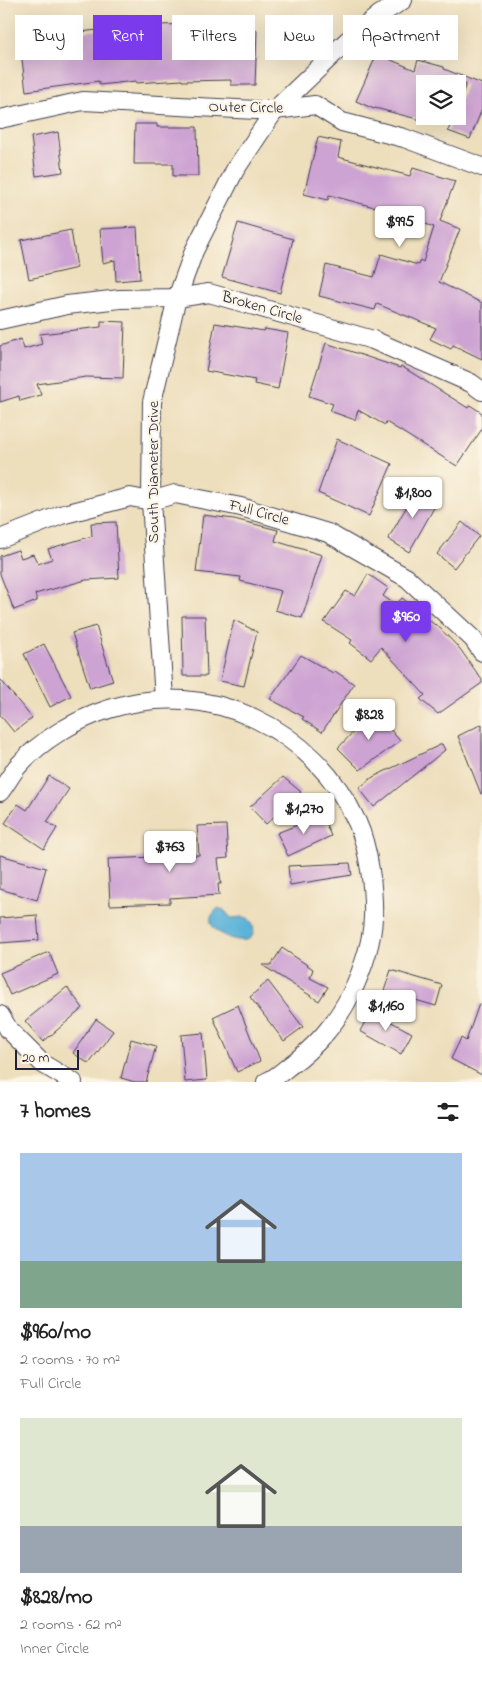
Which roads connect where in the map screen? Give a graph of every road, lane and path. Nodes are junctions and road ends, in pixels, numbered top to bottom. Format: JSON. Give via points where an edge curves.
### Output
{"nodes":[{"id":1,"x":403,"y":0,"type":"edge"},
{"id":2,"x":275,"y":110,"type":"junction"},
{"id":3,"x":0,"y":119,"type":"edge"},
{"id":4,"x":482,"y":167,"type":"edge"},
{"id":5,"x":177,"y":298,"type":"junction"},
{"id":6,"x":0,"y":320,"type":"edge"},
{"id":7,"x":482,"y":391,"type":"edge"},
{"id":8,"x":151,"y":501,"type":"junction"},
{"id":9,"x":0,"y":539,"type":"edge"},
{"id":10,"x":482,"y":652,"type":"edge"},
{"id":11,"x":164,"y":699,"type":"junction"},
{"id":12,"x":0,"y":792,"type":"edge"},
{"id":13,"x":0,"y":1016,"type":"edge"},
{"id":14,"x":73,"y":1082,"type":"edge"},
{"id":15,"x":266,"y":1082,"type":"edge"}],
"edges":[{"from":1,"to":2,"type":"street","name":"South Diameter Drive","via":[[347,41]]},
{"from":2,"to":3,"type":"street","name":"Outer Circle","via":[[83,101]]},
{"from":2,"to":4,"type":"street","name":"Outer Circle","via":[[315,105],[342,122],[404,138]]},
{"from":2,"to":5,"type":"street","name":"South Diameter Drive","via":[[236,170],[194,250]]},
{"from":5,"to":6,"type":"street","name":"Broken Circle","via":[[76,304]]},
{"from":5,"to":7,"type":"street","name":"Broken Circle","via":[[209,294],[373,340],[471,383]]},
{"from":5,"to":8,"type":"street","name":"South Diameter Drive","via":[[152,402]]},
{"from":8,"to":9,"type":"street","name":"Full Circle","via":[[130,497],[61,515]]},
{"from":8,"to":10,"type":"street","name":"Full Circle","via":[[175,494],[241,507],[328,533],[407,578],[473,639]]},
{"from":8,"to":11,"type":"street","name":"South Diameter Drive"},
{"from":11,"to":12,"type":"street","via":[[125,704],[88,716],[53,736],[18,767]]},
{"from":11,"to":15,"type":"street","via":[[227,707],[257,718],[299,745],[333,780],[358,823],[371,870],[373,919],[363,968],[342,1012],[310,1051]]},
{"from":13,"to":14,"type":"street","via":[[9,1030],[43,1064]]}]}
